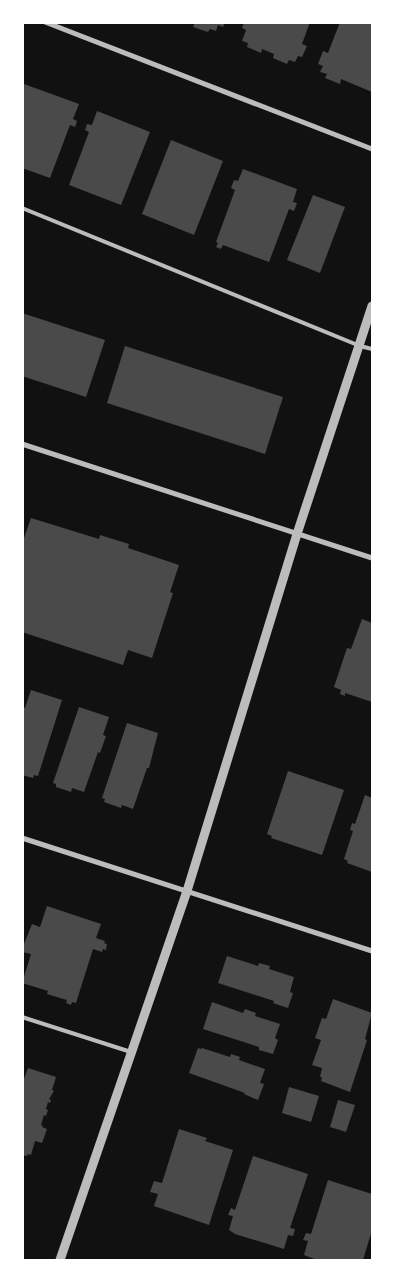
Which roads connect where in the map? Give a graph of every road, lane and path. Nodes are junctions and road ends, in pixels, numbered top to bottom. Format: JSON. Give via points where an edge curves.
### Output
{"nodes":[{"id":1,"x":45,"y":22,"type":"edge"},
{"id":2,"x":372,"y":149,"type":"edge"},
{"id":3,"x":22,"y":208,"type":"edge"},
{"id":4,"x":372,"y":306,"type":"edge"},
{"id":5,"x":360,"y":346,"type":"junction"},
{"id":6,"x":372,"y":349,"type":"edge"},
{"id":7,"x":22,"y":444,"type":"edge"},
{"id":8,"x":297,"y":534,"type":"junction"},
{"id":9,"x":372,"y":558,"type":"edge"},
{"id":10,"x":22,"y":838,"type":"edge"},
{"id":11,"x":187,"y":892,"type":"junction"},
{"id":12,"x":372,"y":950,"type":"edge"},
{"id":13,"x":22,"y":1017,"type":"edge"},
{"id":14,"x":131,"y":1052,"type":"junction"},
{"id":15,"x":60,"y":1260,"type":"edge"}],
"edges":[{"from":1,"to":2,"type":"street"},
{"from":3,"to":5,"type":"lane"},
{"from":4,"to":5,"type":"street"},
{"from":5,"to":6,"type":"lane"},
{"from":5,"to":8,"type":"street"},
{"from":7,"to":8,"type":"street"},
{"from":8,"to":9,"type":"street"},
{"from":8,"to":11,"type":"street"},
{"from":10,"to":11,"type":"street"},
{"from":11,"to":12,"type":"street"},
{"from":11,"to":14,"type":"street"},
{"from":13,"to":14,"type":"lane"},
{"from":14,"to":15,"type":"street"}]}
